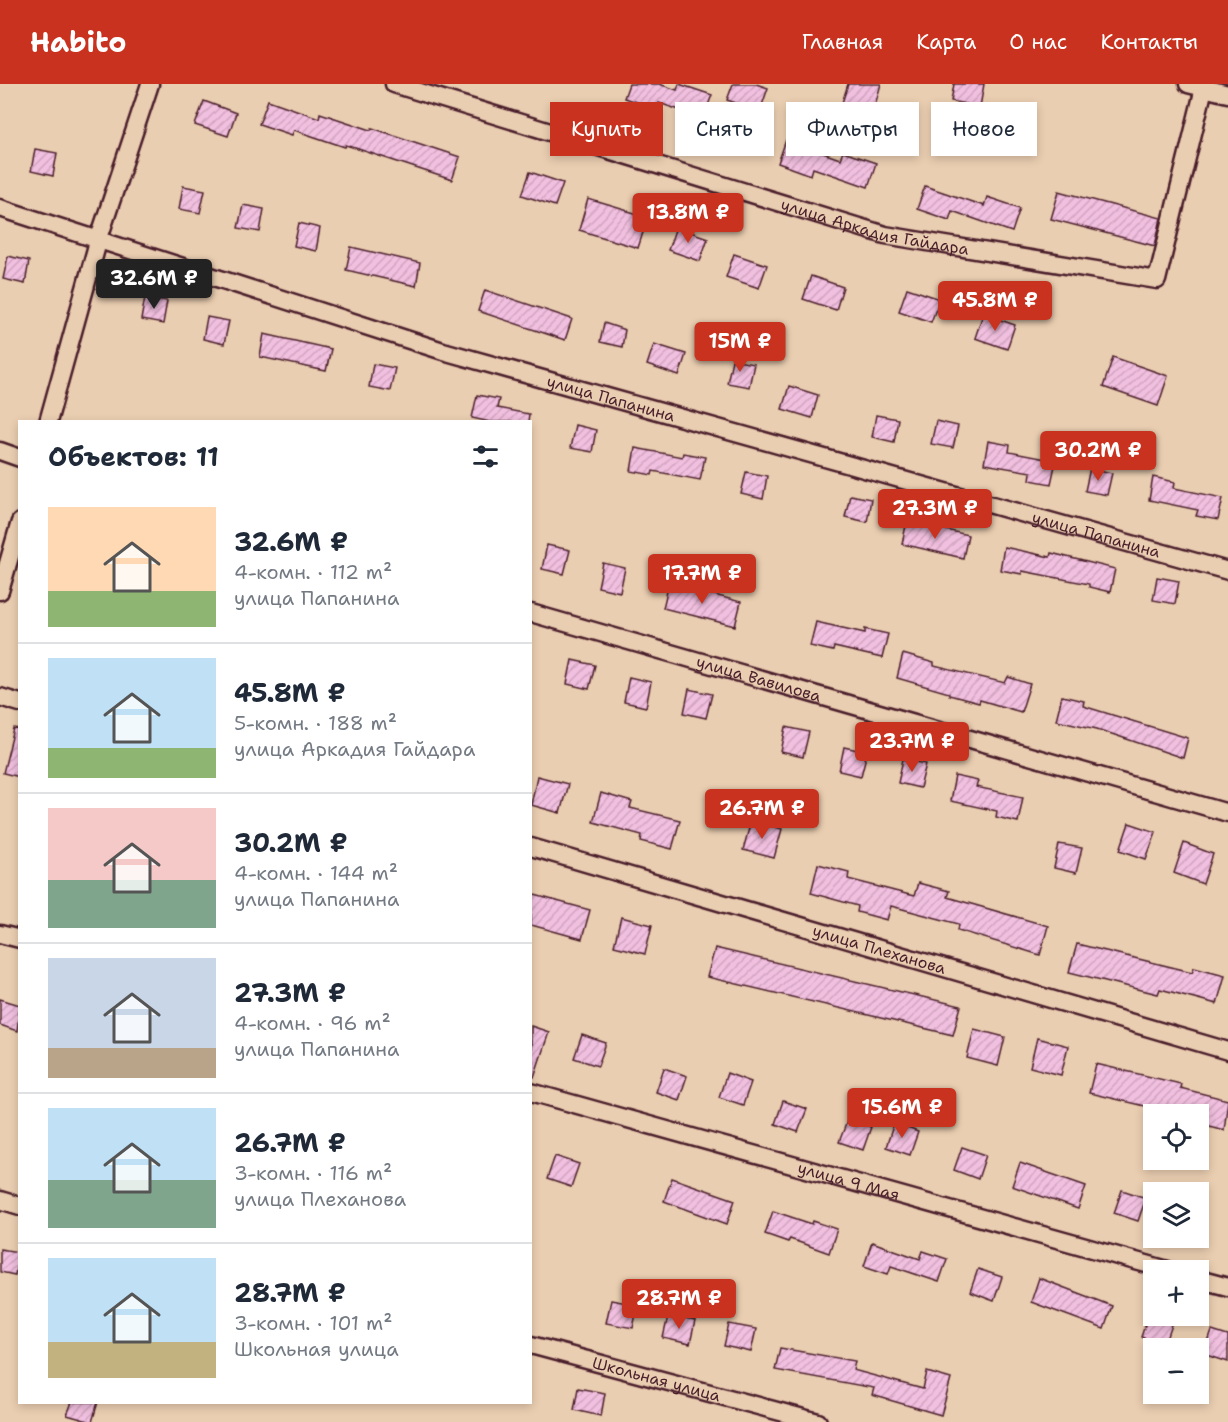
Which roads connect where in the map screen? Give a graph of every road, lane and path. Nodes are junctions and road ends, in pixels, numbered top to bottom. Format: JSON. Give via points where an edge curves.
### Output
{"nodes":[{"id":1,"x":150,"y":84,"type":"edge"},
{"id":2,"x":394,"y":84,"type":"edge"},
{"id":3,"x":1196,"y":86,"type":"edge"},
{"id":4,"x":1228,"y":94,"type":"edge"},
{"id":5,"x":0,"y":208,"type":"edge"},
{"id":6,"x":99,"y":238,"type":"junction"},
{"id":7,"x":49,"y":420,"type":"edge"},
{"id":8,"x":0,"y":451,"type":"edge"},
{"id":9,"x":18,"y":457,"type":"edge"},
{"id":10,"x":18,"y":529,"type":"edge"},
{"id":11,"x":1228,"y":572,"type":"edge"},
{"id":12,"x":0,"y":591,"type":"edge"},
{"id":13,"x":532,"y":613,"type":"edge"},
{"id":14,"x":0,"y":697,"type":"edge"},
{"id":15,"x":18,"y":702,"type":"edge"},
{"id":16,"x":1228,"y":813,"type":"edge"},
{"id":17,"x":532,"y":847,"type":"edge"},
{"id":18,"x":0,"y":934,"type":"edge"},
{"id":19,"x":18,"y":938,"type":"edge"},
{"id":20,"x":1228,"y":1051,"type":"edge"},
{"id":21,"x":532,"y":1092,"type":"edge"},
{"id":22,"x":0,"y":1200,"type":"edge"},
{"id":23,"x":18,"y":1205,"type":"edge"},
{"id":24,"x":1143,"y":1263,"type":"edge"},
{"id":25,"x":1209,"y":1282,"type":"edge"},
{"id":26,"x":1228,"y":1287,"type":"edge"},
{"id":27,"x":532,"y":1346,"type":"edge"},
{"id":28,"x":818,"y":1422,"type":"edge"}],
"edges":[{"from":1,"to":6,"type":"street"},
{"from":2,"to":3,"type":"street","name":"улица Аркадия Гайдара","via":[[885,235],[1157,280]]},
{"from":3,"to":4,"type":"street"},
{"from":5,"to":6,"type":"street","name":"улица Папанина"},
{"from":6,"to":7,"type":"street"},
{"from":6,"to":11,"type":"street","name":"улица Папанина","via":[[442,351]]},
{"from":8,"to":9,"type":"street"},
{"from":10,"to":12,"type":"street"},
{"from":13,"to":16,"type":"street","name":"улица Вавилова"},
{"from":14,"to":15,"type":"street"},
{"from":17,"to":20,"type":"street","name":"улица Плеханова"},
{"from":18,"to":19,"type":"street"},
{"from":21,"to":24,"type":"street","name":"улица 9 Мая"},
{"from":22,"to":23,"type":"street"},
{"from":25,"to":26,"type":"street"},
{"from":27,"to":28,"type":"street","name":"Школьная улица"}]}
